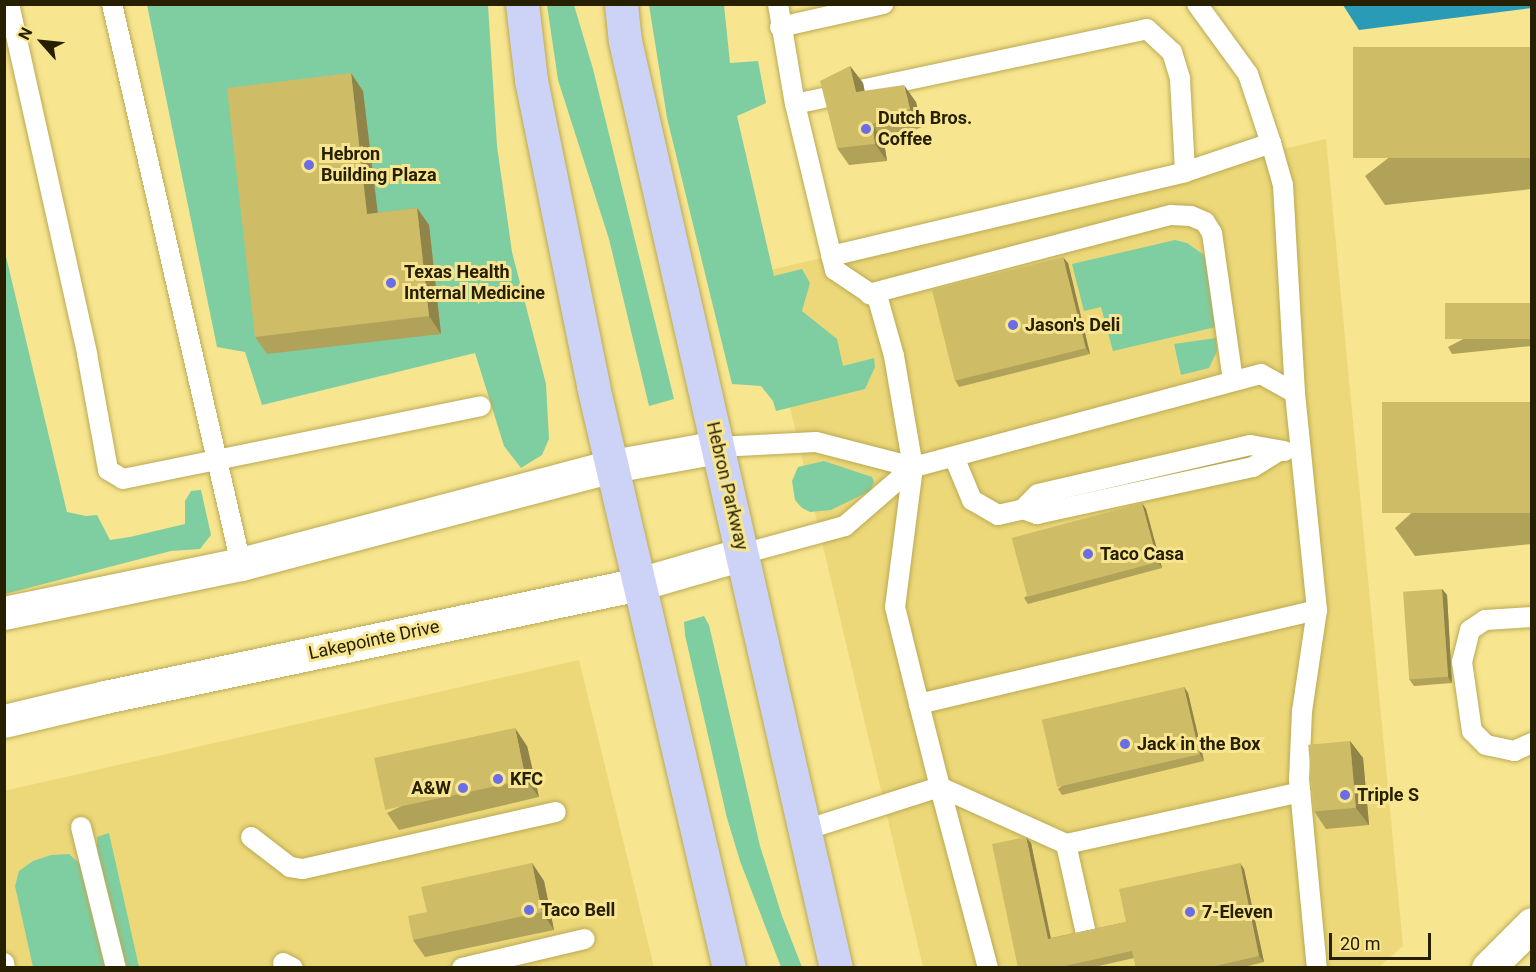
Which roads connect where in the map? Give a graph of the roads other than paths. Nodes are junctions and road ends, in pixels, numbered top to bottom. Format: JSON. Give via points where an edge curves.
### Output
{"nodes":[{"id":1,"x":9,"y":4,"type":"edge"},
{"id":2,"x":112,"y":4,"type":"edge"},
{"id":3,"x":522,"y":4,"type":"edge"},
{"id":4,"x":621,"y":4,"type":"edge"},
{"id":5,"x":778,"y":4,"type":"edge"},
{"id":6,"x":883,"y":4,"type":"edge"},
{"id":7,"x":1197,"y":4,"type":"edge"},
{"id":8,"x":780,"y":27,"type":"junction"},
{"id":9,"x":795,"y":104,"type":"junction"},
{"id":10,"x":1271,"y":143,"type":"junction"},
{"id":11,"x":1185,"y":172,"type":"junction"},
{"id":12,"x":831,"y":256,"type":"junction"},
{"id":13,"x":869,"y":294,"type":"junction"},
{"id":14,"x":1233,"y":381,"type":"junction"},
{"id":15,"x":1295,"y":393,"type":"junction"},
{"id":16,"x":481,"y":406,"type":"dead end"},
{"id":17,"x":718,"y":447,"type":"junction"},
{"id":18,"x":1300,"y":450,"type":"junction"},
{"id":19,"x":954,"y":457,"type":"junction"},
{"id":20,"x":219,"y":460,"type":"junction"},
{"id":21,"x":612,"y":466,"type":"junction"},
{"id":22,"x":913,"y":467,"type":"junction"},
{"id":23,"x":742,"y":554,"type":"junction"},
{"id":24,"x":241,"y":564,"type":"junction"},
{"id":25,"x":639,"y":584,"type":"junction"},
{"id":26,"x":1317,"y":610,"type":"junction"},
{"id":27,"x":4,"y":613,"type":"edge"},
{"id":28,"x":1532,"y":617,"type":"edge"},
{"id":29,"x":919,"y":704,"type":"junction"},
{"id":30,"x":4,"y":721,"type":"edge"},
{"id":31,"x":1532,"y":743,"type":"edge"},
{"id":32,"x":940,"y":787,"type":"junction"},
{"id":33,"x":1300,"y":792,"type":"junction"},
{"id":34,"x":556,"y":812,"type":"dead end"},
{"id":35,"x":81,"y":827,"type":"dead end"},
{"id":36,"x":805,"y":830,"type":"junction"},
{"id":37,"x":251,"y":837,"type":"dead end"},
{"id":38,"x":1066,"y":844,"type":"junction"},
{"id":39,"x":1532,"y":924,"type":"edge"},
{"id":40,"x":1086,"y":938,"type":"edge"},
{"id":41,"x":585,"y":939,"type":"dead end"},
{"id":42,"x":116,"y":968,"type":"edge"},
{"id":43,"x":462,"y":968,"type":"edge"},
{"id":44,"x":729,"y":968,"type":"edge"},
{"id":45,"x":836,"y":968,"type":"edge"},
{"id":46,"x":988,"y":968,"type":"edge"},
{"id":47,"x":1317,"y":968,"type":"edge"},
{"id":48,"x":1488,"y":968,"type":"edge"}],
"edges":[{"from":1,"to":20,"type":"lane","via":[[87,354],[108,471],[123,479]]},
{"from":2,"to":20,"type":"lane"},
{"from":3,"to":21,"type":"main road","via":[[531,80]]},
{"from":4,"to":17,"type":"main road","name":"Hebron Parkway","via":[[625,41]]},
{"from":5,"to":8,"type":"lane"},
{"from":6,"to":8,"type":"lane"},
{"from":7,"to":10,"type":"lane","via":[[1248,74]]},
{"from":8,"to":9,"type":"lane"},
{"from":9,"to":11,"type":"lane","via":[[1147,29],[1172,52],[1180,79]]},
{"from":9,"to":12,"type":"lane"},
{"from":10,"to":11,"type":"lane"},
{"from":10,"to":15,"type":"lane","via":[[1283,185]]},
{"from":11,"to":12,"type":"lane"},
{"from":12,"to":13,"type":"lane","via":[[835,270]]},
{"from":13,"to":14,"type":"lane","via":[[1171,215],[1191,216],[1205,222],[1212,233]]},
{"from":13,"to":22,"type":"lane","via":[[878,299],[894,356]]},
{"from":14,"to":15,"type":"lane","via":[[1261,374]]},
{"from":14,"to":19,"type":"lane"},
{"from":15,"to":18,"type":"lane"},
{"from":16,"to":20,"type":"lane"},
{"from":17,"to":21,"type":"main road"},
{"from":17,"to":22,"type":"lane","via":[[816,442]]},
{"from":17,"to":23,"type":"main road","name":"Hebron Parkway"},
{"from":18,"to":19,"type":"lane","via":[[1277,452],[1253,467],[1038,514],[1023,509],[998,515],[972,500]]},
{"from":18,"to":26,"type":"lane"},
{"from":19,"to":22,"type":"lane"},
{"from":20,"to":24,"type":"lane"},
{"from":21,"to":24,"type":"main road"},
{"from":21,"to":25,"type":"main road"},
{"from":22,"to":23,"type":"lane","via":[[845,526]]},
{"from":22,"to":29,"type":"lane","via":[[895,607]]},
{"from":23,"to":25,"type":"main road","name":"Lakepointe Drive"},
{"from":23,"to":36,"type":"main road","name":"Hebron Parkway"},
{"from":24,"to":27,"type":"main road"},
{"from":25,"to":30,"type":"main road","name":"Lakepointe Drive"},
{"from":25,"to":44,"type":"main road"},
{"from":26,"to":29,"type":"lane"},
{"from":26,"to":33,"type":"lane","via":[[1302,711]]},
{"from":28,"to":31,"type":"lane","via":[[1485,620],[1470,630],[1462,662],[1472,731],[1486,745],[1514,751]]},
{"from":29,"to":32,"type":"lane"},
{"from":32,"to":36,"type":"lane"},
{"from":32,"to":38,"type":"lane"},
{"from":32,"to":46,"type":"lane"},
{"from":33,"to":38,"type":"lane"},
{"from":33,"to":47,"type":"lane"},
{"from":34,"to":37,"type":"lane","via":[[303,869],[290,867]]},
{"from":35,"to":42,"type":"lane"},
{"from":36,"to":45,"type":"main road","name":"Hebron Parkway"},
{"from":38,"to":40,"type":"lane"},
{"from":39,"to":48,"type":"main road"},
{"from":41,"to":43,"type":"lane"}]}
